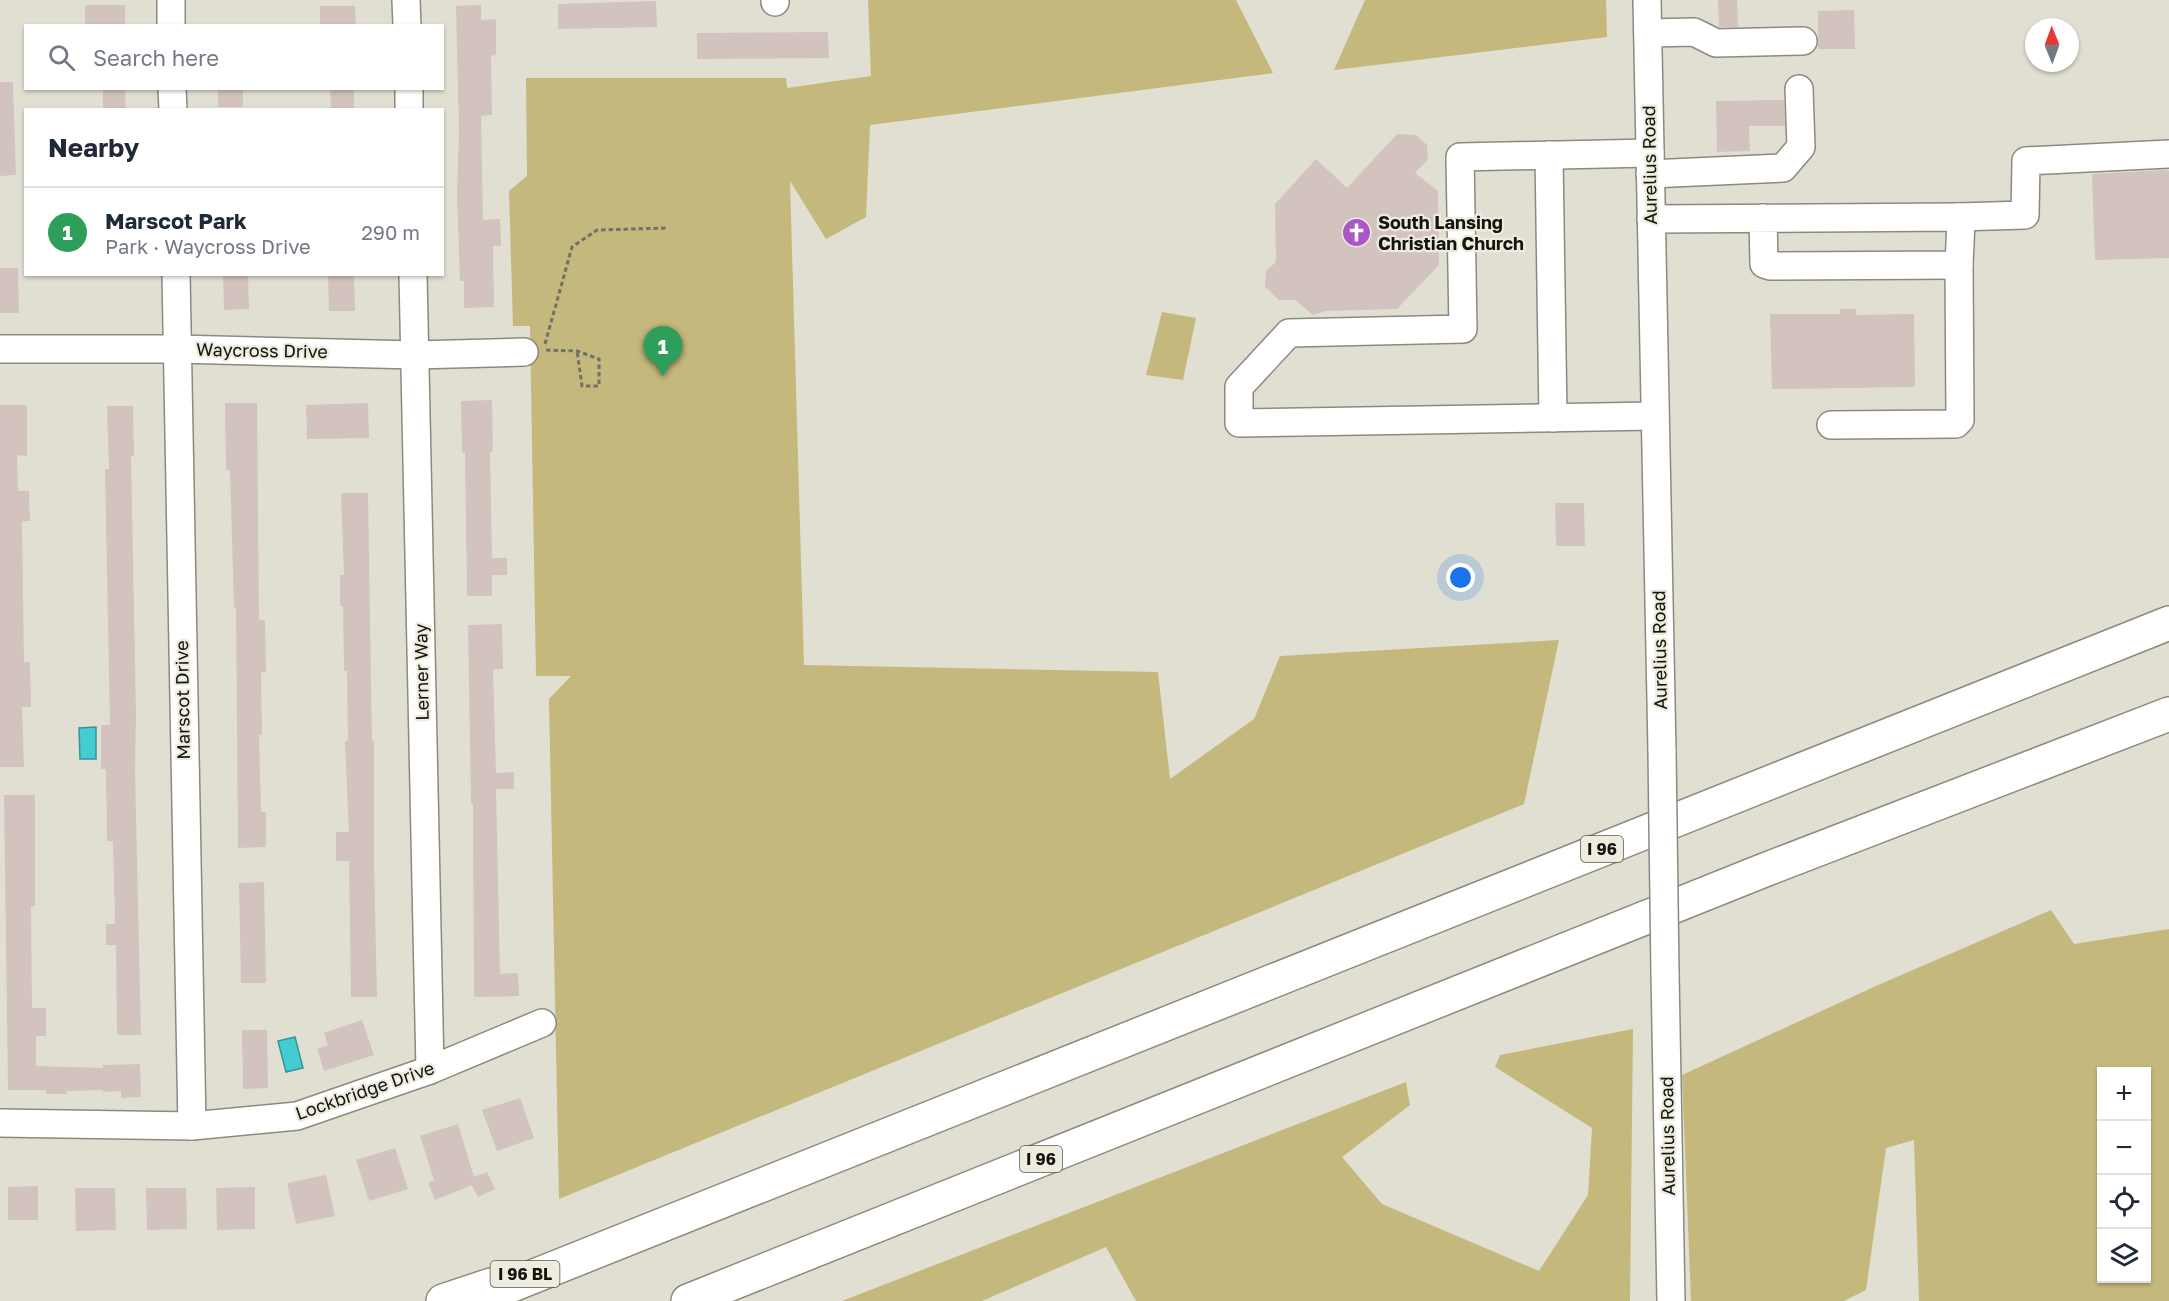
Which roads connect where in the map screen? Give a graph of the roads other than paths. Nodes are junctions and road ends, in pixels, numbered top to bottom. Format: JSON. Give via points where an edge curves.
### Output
{"nodes":[{"id":1,"x":171,"y":0,"type":"edge"},
{"id":2,"x":406,"y":0,"type":"edge"},
{"id":3,"x":1647,"y":0,"type":"edge"},
{"id":4,"x":171,"y":24,"type":"edge"},
{"id":5,"x":407,"y":24,"type":"edge"},
{"id":6,"x":1648,"y":33,"type":"junction"},
{"id":7,"x":1803,"y":41,"type":"dead end"},
{"id":8,"x":1799,"y":89,"type":"dead end"},
{"id":9,"x":172,"y":90,"type":"edge"},
{"id":10,"x":409,"y":90,"type":"edge"},
{"id":11,"x":172,"y":108,"type":"edge"},
{"id":12,"x":409,"y":108,"type":"edge"},
{"id":13,"x":2169,"y":154,"type":"edge"},
{"id":14,"x":1549,"y":155,"type":"junction"},
{"id":15,"x":1650,"y":164,"type":"junction"},
{"id":16,"x":1958,"y":217,"type":"junction"},
{"id":17,"x":1763,"y":218,"type":"junction"},
{"id":18,"x":1651,"y":219,"type":"junction"},
{"id":19,"x":1959,"y":265,"type":"junction"},
{"id":20,"x":176,"y":276,"type":"edge"},
{"id":21,"x":413,"y":276,"type":"edge"},
{"id":22,"x":0,"y":349,"type":"edge"},
{"id":23,"x":177,"y":349,"type":"junction"},
{"id":24,"x":524,"y":352,"type":"dead end"},
{"id":25,"x":415,"y":355,"type":"junction"},
{"id":26,"x":1655,"y":416,"type":"junction"},
{"id":27,"x":1553,"y":418,"type":"junction"},
{"id":28,"x":1832,"y":425,"type":"dead end"},
{"id":29,"x":2169,"y":623,"type":"edge"},
{"id":30,"x":2169,"y":714,"type":"edge"},
{"id":31,"x":542,"y":1023,"type":"dead end"},
{"id":32,"x":430,"y":1070,"type":"junction"},
{"id":33,"x":0,"y":1123,"type":"edge"},
{"id":34,"x":192,"y":1126,"type":"junction"},
{"id":35,"x":607,"y":1247,"type":"junction"},
{"id":36,"x":809,"y":1252,"type":"junction"},
{"id":37,"x":442,"y":1301,"type":"edge"},
{"id":38,"x":472,"y":1301,"type":"edge"},
{"id":39,"x":688,"y":1301,"type":"edge"},
{"id":40,"x":721,"y":1301,"type":"edge"},
{"id":41,"x":1671,"y":1301,"type":"edge"}],
"edges":[{"from":1,"to":4,"type":"street"},
{"from":2,"to":5,"type":"street"},
{"from":3,"to":6,"type":"street","name":"Aurelius Road"},
{"from":6,"to":7,"type":"street","via":[[1694,32],[1716,43]]},
{"from":6,"to":15,"type":"street","name":"Aurelius Road"},
{"from":8,"to":15,"type":"street","via":[[1801,147],[1783,168]]},
{"from":9,"to":11,"type":"street"},
{"from":10,"to":12,"type":"street"},
{"from":13,"to":16,"type":"street","via":[[2026,161],[2025,215]]},
{"from":14,"to":15,"type":"street"},
{"from":14,"to":27,"type":"street"},
{"from":14,"to":27,"type":"street","via":[[1460,157],[1463,329],[1289,333],[1239,387],[1239,423]]},
{"from":15,"to":18,"type":"street","name":"Aurelius Road"},
{"from":16,"to":17,"type":"street"},
{"from":16,"to":19,"type":"street"},
{"from":17,"to":18,"type":"street"},
{"from":17,"to":19,"type":"street","via":[[1764,264],[1770,266]]},
{"from":18,"to":26,"type":"street","name":"Aurelius Road"},
{"from":19,"to":28,"type":"street","via":[[1960,420],[1956,424]]},
{"from":20,"to":23,"type":"street","name":"Marscot Drive"},
{"from":21,"to":25,"type":"street","name":"Lerner Way"},
{"from":22,"to":23,"type":"street","name":"Waycross Drive"},
{"from":23,"to":25,"type":"street","name":"Waycross Drive"},
{"from":23,"to":34,"type":"street","name":"Marscot Drive"},
{"from":24,"to":25,"type":"street","name":"Waycross Drive"},
{"from":25,"to":32,"type":"street","name":"Lerner Way"},
{"from":26,"to":27,"type":"street"},
{"from":26,"to":41,"type":"street","name":"Aurelius Road","bridge":true},
{"from":29,"to":35,"type":"highway","number":"I 96"},
{"from":30,"to":36,"type":"highway","number":"I 96","via":[[1762,871]]},
{"from":31,"to":32,"type":"street","name":"Lockbridge Drive"},
{"from":32,"to":34,"type":"street","name":"Lockbridge Drive","via":[[297,1116]]},
{"from":33,"to":34,"type":"street","name":"Lockbridge Drive"},
{"from":35,"to":37,"type":"highway","number":"I 96 BL"},
{"from":35,"to":38,"type":"highway","number":"I 96"},
{"from":36,"to":39,"type":"highway","number":"I 96"},
{"from":36,"to":40,"type":"highway"}]}
